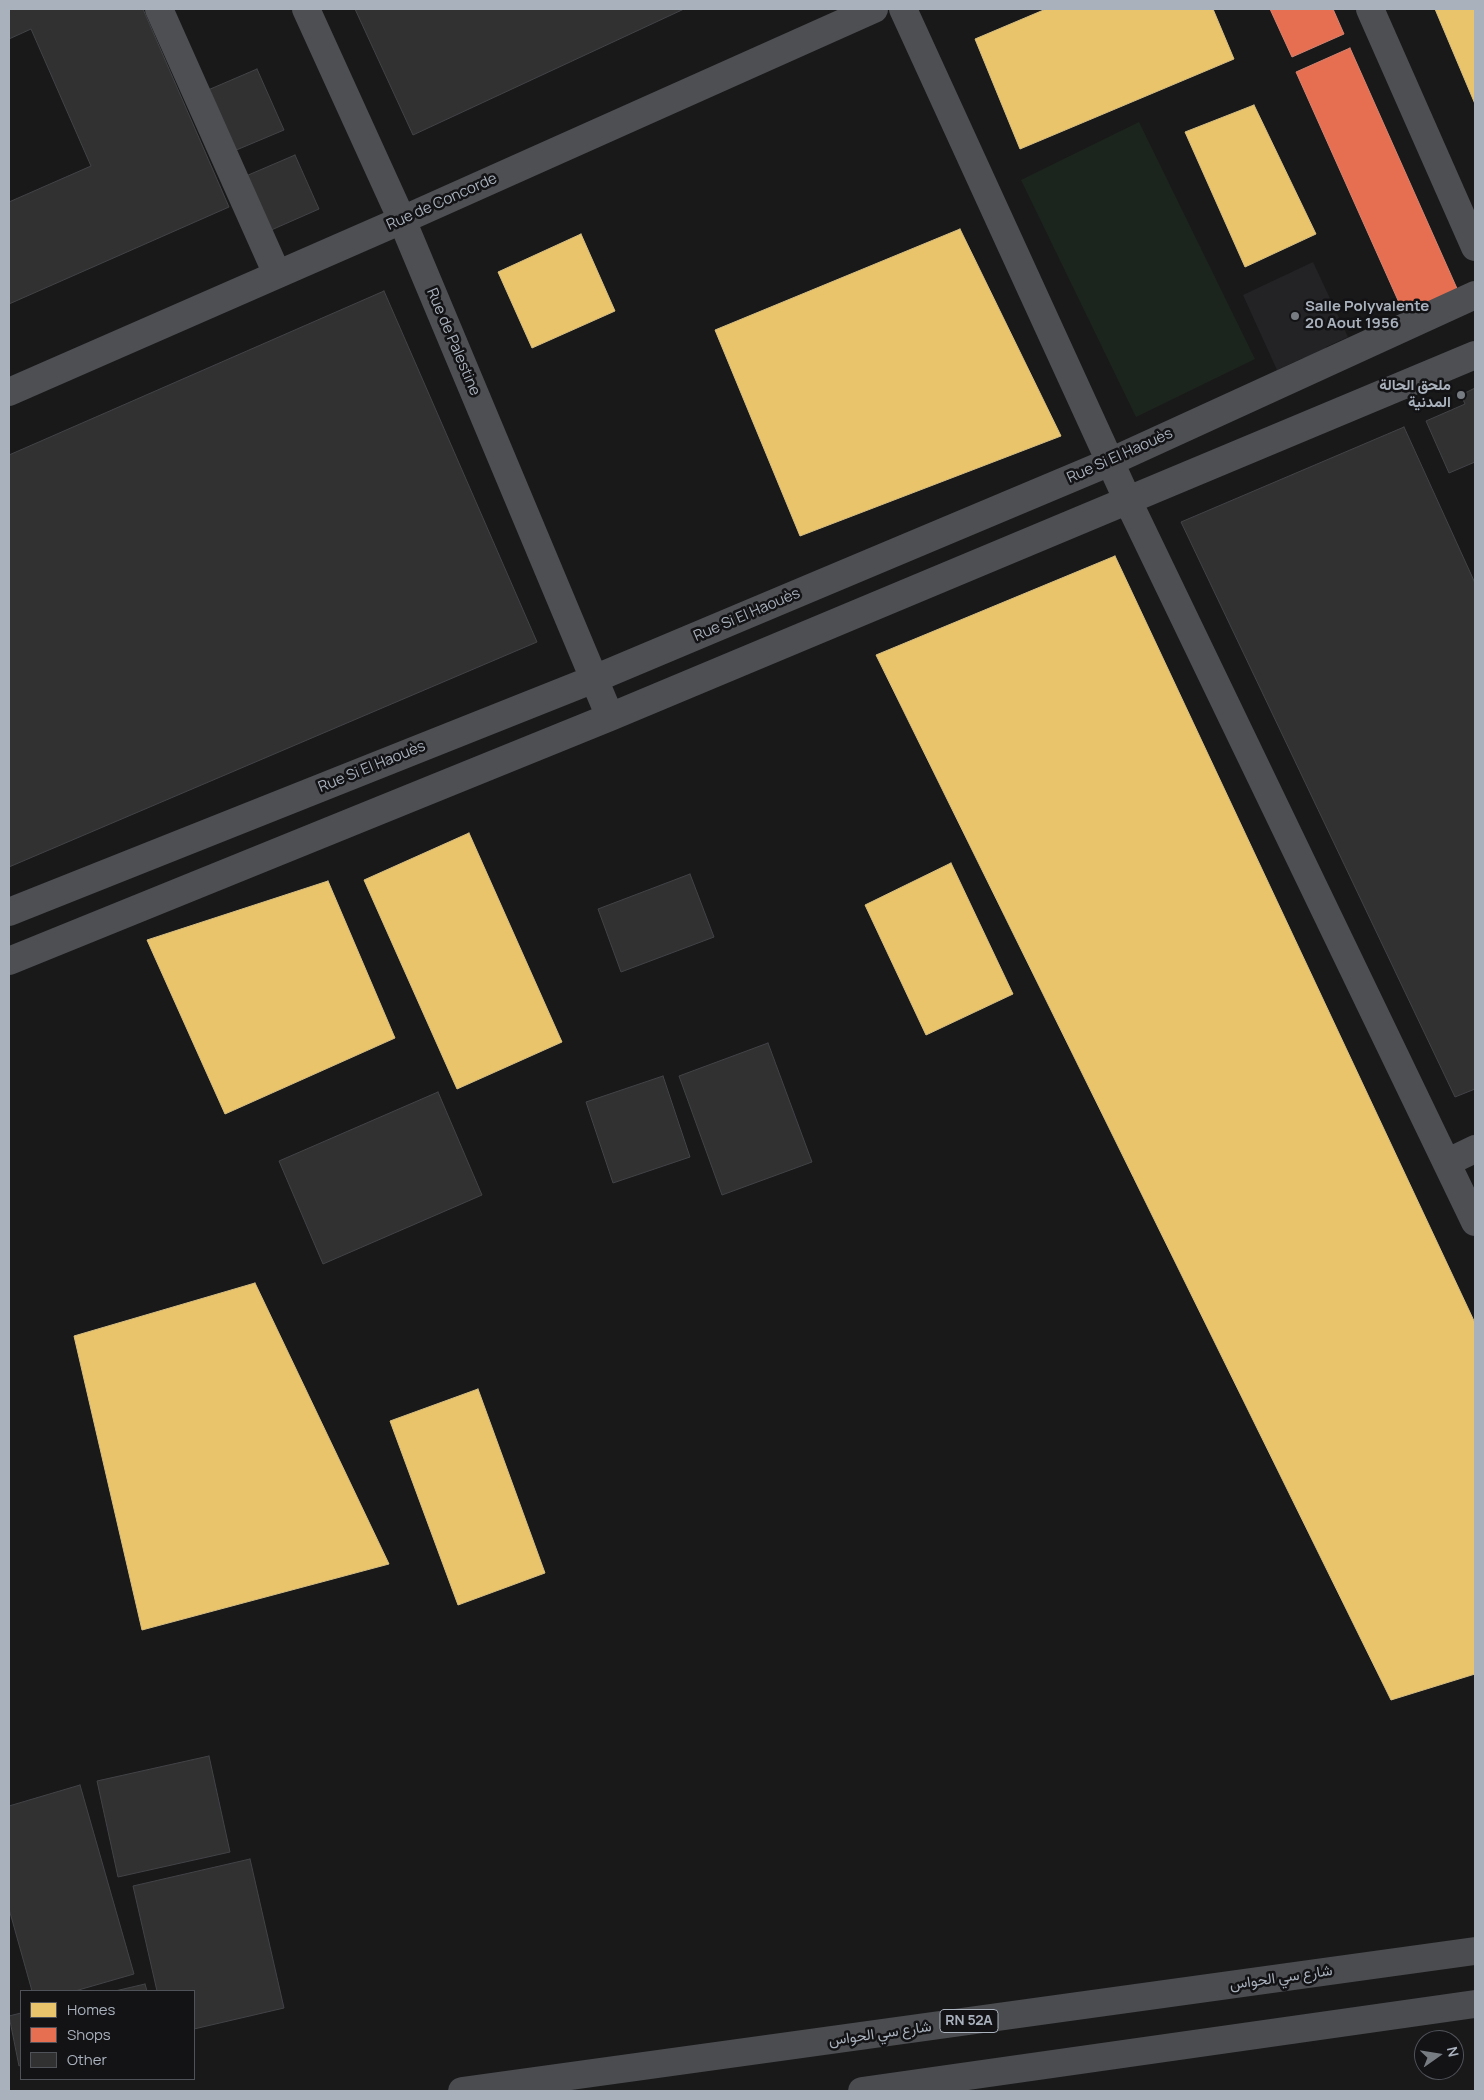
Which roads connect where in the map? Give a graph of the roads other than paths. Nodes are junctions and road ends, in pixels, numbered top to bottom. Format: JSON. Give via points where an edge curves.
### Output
{"nodes":[{"id":1,"x":158,"y":9,"type":"edge"},
{"id":2,"x":306,"y":9,"type":"edge"},
{"id":3,"x":874,"y":9,"type":"edge"},
{"id":4,"x":903,"y":9,"type":"edge"},
{"id":5,"x":1370,"y":9,"type":"edge"},
{"id":6,"x":402,"y":220,"type":"junction"},
{"id":7,"x":1475,"y":247,"type":"edge"},
{"id":8,"x":277,"y":274,"type":"junction"},
{"id":9,"x":1475,"y":295,"type":"edge"},
{"id":10,"x":1475,"y":355,"type":"edge"},
{"id":11,"x":9,"y":392,"type":"edge"},
{"id":12,"x":1110,"y":462,"type":"junction"},
{"id":13,"x":1128,"y":501,"type":"junction"},
{"id":14,"x":594,"y":679,"type":"junction"},
{"id":15,"x":610,"y":717,"type":"junction"},
{"id":16,"x":9,"y":912,"type":"edge"},
{"id":17,"x":9,"y":961,"type":"edge"},
{"id":18,"x":1475,"y":1149,"type":"edge"},
{"id":19,"x":1448,"y":1162,"type":"junction"},
{"id":20,"x":1475,"y":1222,"type":"edge"},
{"id":21,"x":1475,"y":1951,"type":"edge"},
{"id":22,"x":1475,"y":2004,"type":"edge"},
{"id":23,"x":462,"y":2091,"type":"edge"},
{"id":24,"x":862,"y":2091,"type":"edge"}],
"edges":[{"from":1,"to":8,"type":"street"},
{"from":2,"to":6,"type":"street","name":"Rue de Palestine"},
{"from":3,"to":6,"type":"street","name":"Rue de Concorde"},
{"from":4,"to":12,"type":"street"},
{"from":5,"to":7,"type":"street"},
{"from":6,"to":8,"type":"street","name":"Rue de Concorde"},
{"from":6,"to":14,"type":"street","name":"Rue de Palestine"},
{"from":8,"to":11,"type":"street","name":"Rue de Concorde"},
{"from":9,"to":12,"type":"street","name":"Rue Si El Haouès"},
{"from":10,"to":13,"type":"street"},
{"from":12,"to":13,"type":"street"},
{"from":12,"to":14,"type":"street","name":"Rue Si El Haouès"},
{"from":13,"to":15,"type":"street"},
{"from":13,"to":19,"type":"street"},
{"from":14,"to":15,"type":"street","name":"Rue de Palestine"},
{"from":14,"to":16,"type":"street","name":"Rue Si El Haouès"},
{"from":15,"to":17,"type":"street"},
{"from":18,"to":19,"type":"street"},
{"from":19,"to":20,"type":"street"},
{"from":21,"to":23,"type":"main road","name":"شارع سي الحواس","number":"RN 52A"},
{"from":22,"to":24,"type":"main road"}]}
